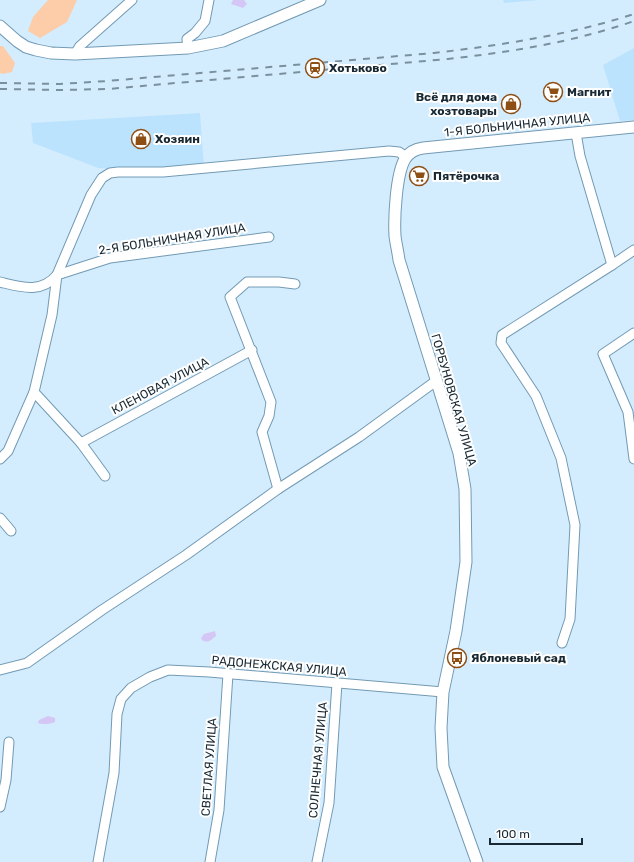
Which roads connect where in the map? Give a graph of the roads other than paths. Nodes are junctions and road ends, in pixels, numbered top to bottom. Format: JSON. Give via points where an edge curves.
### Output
{"nodes":[{"id":1,"x":132,"y":0,"type":"edge"},
{"id":2,"x":209,"y":0,"type":"edge"},
{"id":3,"x":320,"y":0,"type":"edge"},
{"id":4,"x":0,"y":26,"type":"edge"},
{"id":5,"x":188,"y":48,"type":"junction"},
{"id":6,"x":75,"y":54,"type":"junction"},
{"id":7,"x":634,"y":127,"type":"edge"},
{"id":8,"x":576,"y":133,"type":"junction"},
{"id":9,"x":406,"y":157,"type":"junction"},
{"id":10,"x":269,"y":237,"type":"dead end"},
{"id":11,"x":634,"y":250,"type":"edge"},
{"id":12,"x":612,"y":265,"type":"junction"},
{"id":13,"x":57,"y":275,"type":"junction"},
{"id":14,"x":0,"y":282,"type":"edge"},
{"id":15,"x":295,"y":284,"type":"dead end"},
{"id":16,"x":634,"y":333,"type":"edge"},
{"id":17,"x":252,"y":350,"type":"junction"},
{"id":18,"x":436,"y":381,"type":"junction"},
{"id":19,"x":34,"y":392,"type":"junction"},
{"id":20,"x":81,"y":443,"type":"junction"},
{"id":21,"x":0,"y":459,"type":"edge"},
{"id":22,"x":634,"y":459,"type":"edge"},
{"id":23,"x":105,"y":476,"type":"dead end"},
{"id":24,"x":278,"y":489,"type":"junction"},
{"id":25,"x":0,"y":518,"type":"edge"},
{"id":26,"x":11,"y":531,"type":"dead end"},
{"id":27,"x":562,"y":643,"type":"dead end"},
{"id":28,"x":0,"y":670,"type":"edge"},
{"id":29,"x":228,"y":674,"type":"junction"},
{"id":30,"x":337,"y":683,"type":"junction"},
{"id":31,"x":443,"y":692,"type":"junction"},
{"id":32,"x":9,"y":742,"type":"dead end"},
{"id":33,"x":0,"y":807,"type":"edge"},
{"id":34,"x":98,"y":862,"type":"edge"},
{"id":35,"x":210,"y":862,"type":"edge"},
{"id":36,"x":317,"y":862,"type":"edge"},
{"id":37,"x":477,"y":862,"type":"edge"}],
"edges":[{"from":1,"to":6,"type":"street","via":[[80,46]]},
{"from":2,"to":5,"type":"street","via":[[205,21],[187,39]]},
{"from":3,"to":5,"type":"main road","via":[[223,41]]},
{"from":4,"to":6,"type":"main road","via":[[26,47],[51,53]]},
{"from":5,"to":6,"type":"main road"},
{"from":7,"to":8,"type":"main road","name":"1-Я БОЛЬНИЧНАЯ УЛИЦА"},
{"from":8,"to":9,"type":"main road","name":"1-Я БОЛЬНИЧНАЯ УЛИЦА","via":[[423,148]]},
{"from":8,"to":12,"type":"street","via":[[580,156]]},
{"from":9,"to":13,"type":"street","via":[[398,152],[389,151],[163,172],[110,173],[102,178],[89,199]]},
{"from":9,"to":18,"type":"main road","name":"ГОРБУНОВСКАЯ УЛИЦА","via":[[397,195],[397,246],[402,273]]},
{"from":10,"to":13,"type":"street","name":"2-Я БОЛЬНИЧНАЯ УЛИЦА","via":[[110,258]]},
{"from":11,"to":12,"type":"street"},
{"from":12,"to":27,"type":"street","via":[[502,335],[501,342],[536,396],[561,458],[575,525],[570,620]]},
{"from":13,"to":14,"type":"street","name":"2-Я БОЛЬНИЧНАЯ УЛИЦА","via":[[49,284],[37,287]]},
{"from":13,"to":19,"type":"street","via":[[52,315]]},
{"from":15,"to":17,"type":"street","via":[[247,282],[230,297]]},
{"from":16,"to":22,"type":"street","via":[[603,354],[628,412]]},
{"from":17,"to":20,"type":"street","name":"КЛЕНОВАЯ УЛИЦА"},
{"from":17,"to":24,"type":"street","via":[[271,402],[262,432]]},
{"from":18,"to":24,"type":"street","via":[[359,437]]},
{"from":18,"to":31,"type":"main road","name":"ГОРБУНОВСКАЯ УЛИЦА","via":[[460,454],[465,489],[466,562],[456,631]]},
{"from":19,"to":20,"type":"street"},
{"from":19,"to":21,"type":"street","via":[[8,451]]},
{"from":20,"to":23,"type":"street"},
{"from":24,"to":28,"type":"street","via":[[27,663]]},
{"from":25,"to":26,"type":"street"},
{"from":29,"to":30,"type":"street","name":"РАДОНЕЖСКАЯ УЛИЦА"},
{"from":29,"to":34,"type":"street","name":"РАДОНЕЖСКАЯ УЛИЦА","via":[[168,670],[131,688],[121,699],[117,714],[114,773]]},
{"from":29,"to":35,"type":"street","name":"СВЕТЛАЯ УЛИЦА","via":[[219,810]]},
{"from":30,"to":31,"type":"street","name":"РАДОНЕЖСКАЯ УЛИЦА"},
{"from":30,"to":36,"type":"street","name":"СОЛНЕЧНАЯ УЛИЦА","via":[[328,803]]},
{"from":31,"to":37,"type":"main road","name":"ГОРБУНОВСКАЯ УЛИЦА","via":[[441,728],[444,767]]},
{"from":32,"to":33,"type":"street","via":[[6,780]]}]}
